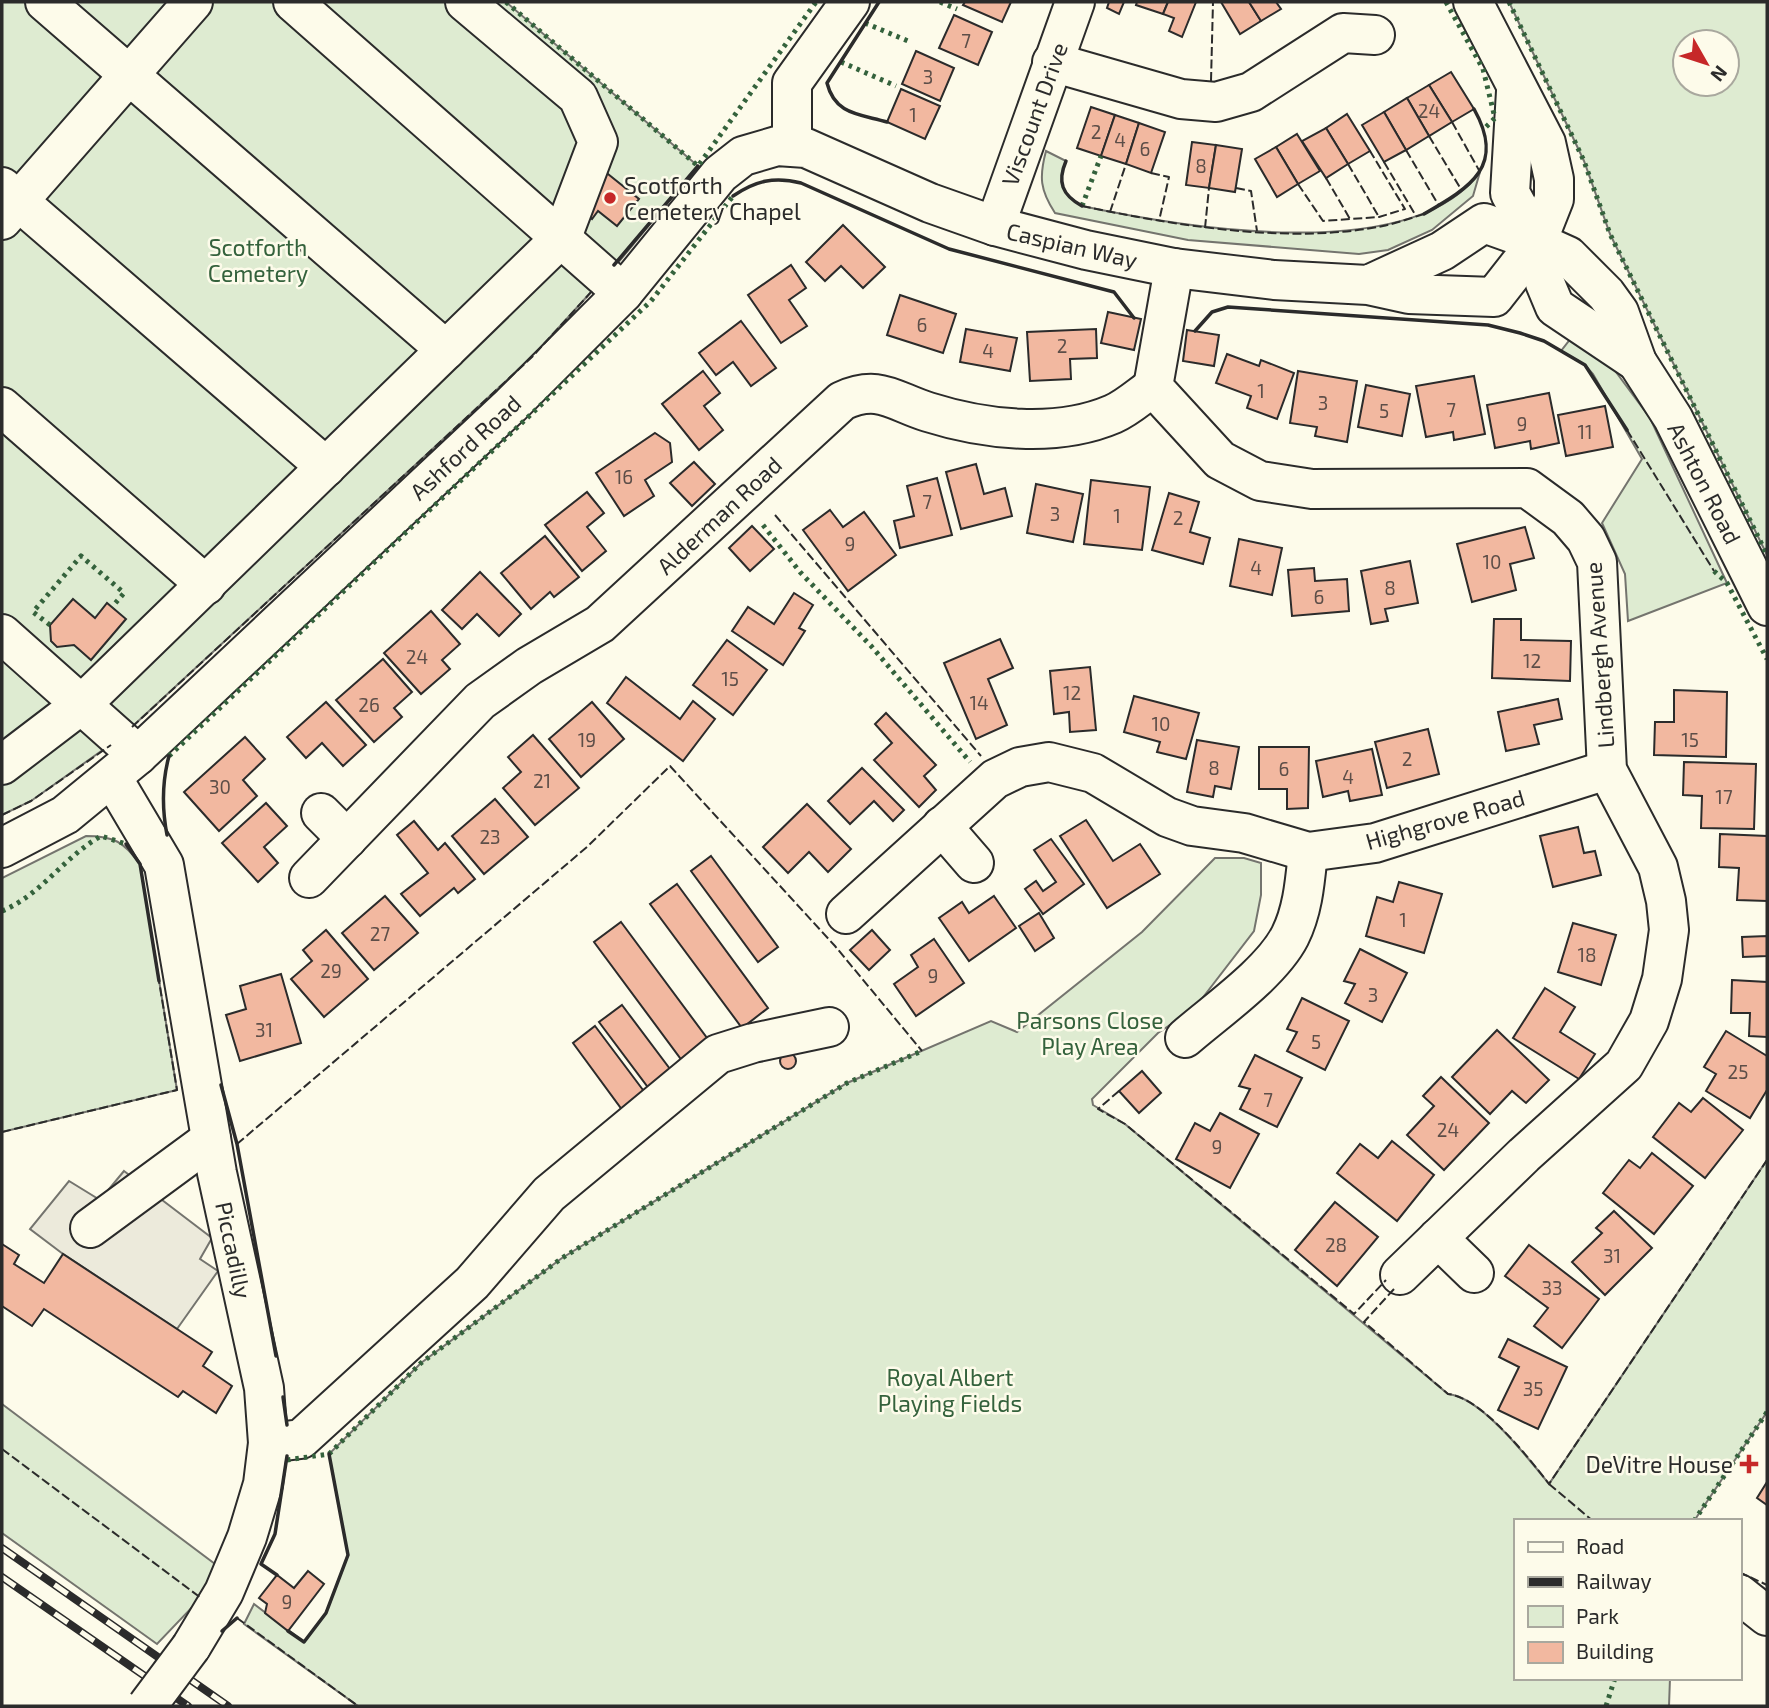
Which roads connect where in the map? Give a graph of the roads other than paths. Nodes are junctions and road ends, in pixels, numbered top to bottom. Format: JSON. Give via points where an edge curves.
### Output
{"nodes":[{"id":1,"x":45,"y":2,"type":"edge"},
{"id":2,"x":193,"y":2,"type":"edge"},
{"id":3,"x":293,"y":2,"type":"edge"},
{"id":4,"x":465,"y":2,"type":"edge"},
{"id":5,"x":850,"y":2,"type":"edge"},
{"id":6,"x":1075,"y":2,"type":"edge"},
{"id":7,"x":1473,"y":2,"type":"edge"},
{"id":8,"x":1375,"y":35,"type":"dead end"},
{"id":9,"x":1052,"y":62,"type":"junction"},
{"id":10,"x":128,"y":74,"type":"junction"},
{"id":11,"x":792,"y":145,"type":"junction"},
{"id":12,"x":7,"y":203,"type":"edge"},
{"id":13,"x":995,"y":226,"type":"junction"},
{"id":14,"x":562,"y":237,"type":"junction"},
{"id":15,"x":1537,"y":242,"type":"junction"},
{"id":16,"x":1174,"y":268,"type":"junction"},
{"id":17,"x":1368,"y":285,"type":"junction"},
{"id":18,"x":623,"y":293,"type":"junction"},
{"id":19,"x":446,"y":350,"type":"junction"},
{"id":20,"x":1153,"y":387,"type":"junction"},
{"id":21,"x":2,"y":407,"type":"edge"},
{"id":22,"x":326,"y":467,"type":"junction"},
{"id":23,"x":206,"y":585,"type":"junction"},
{"id":24,"x":1767,"y":606,"type":"edge"},
{"id":25,"x":2,"y":634,"type":"edge"},
{"id":26,"x":82,"y":704,"type":"junction"},
{"id":27,"x":2,"y":765,"type":"edge"},
{"id":28,"x":126,"y":767,"type":"junction"},
{"id":29,"x":1607,"y":770,"type":"junction"},
{"id":30,"x":942,"y":826,"type":"junction"},
{"id":31,"x":2,"y":848,"type":"edge"},
{"id":32,"x":1308,"y":852,"type":"junction"},
{"id":33,"x":974,"y":863,"type":"dead end"},
{"id":34,"x":309,"y":878,"type":"dead end"},
{"id":35,"x":846,"y":914,"type":"dead end"},
{"id":36,"x":829,"y":1027,"type":"dead end"},
{"id":37,"x":1185,"y":1038,"type":"dead end"},
{"id":38,"x":211,"y":1139,"type":"junction"},
{"id":39,"x":90,"y":1228,"type":"dead end"},
{"id":40,"x":1438,"y":1238,"type":"junction"},
{"id":41,"x":1474,"y":1273,"type":"dead end"},
{"id":42,"x":1400,"y":1275,"type":"dead end"},
{"id":43,"x":268,"y":1443,"type":"junction"},
{"id":44,"x":1741,"y":1596,"type":"edge"},
{"id":45,"x":1767,"y":1616,"type":"edge"},
{"id":46,"x":147,"y":1706,"type":"edge"}],
"edges":[{"from":1,"to":10,"type":"street"},
{"from":2,"to":10,"type":"street"},
{"from":3,"to":14,"type":"street"},
{"from":4,"to":14,"type":"street","via":[[578,97],[598,142]]},
{"from":5,"to":11,"type":"street","via":[[792,83]]},
{"from":6,"to":9,"type":"street","name":"Viscount Drive"},
{"from":7,"to":15,"type":"street","name":"Ashton Road","via":[[1517,91],[1510,192]]},
{"from":8,"to":9,"type":"street","via":[[1343,33],[1251,92],[1216,102],[1181,99]]},
{"from":9,"to":13,"type":"street","name":"Viscount Drive"},
{"from":10,"to":12,"type":"street"},
{"from":10,"to":19,"type":"street"},
{"from":11,"to":13,"type":"street","name":"Caspian Way"},
{"from":11,"to":18,"type":"street","name":"Ashford Road","via":[[758,150],[731,163]]},
{"from":12,"to":22,"type":"street"},
{"from":13,"to":16,"type":"street","name":"Caspian Way"},
{"from":14,"to":18,"type":"street"},
{"from":14,"to":19,"type":"street"},
{"from":15,"to":17,"type":"street","name":"Caspian Way","via":[[1484,223],[1442,251]]},
{"from":15,"to":17,"type":"street","name":"Caspian Way","via":[[1494,297],[1409,294]]},
{"from":15,"to":24,"type":"street","name":"Ashton Road","via":[[1555,307],[1637,362],[1673,418]]},
{"from":16,"to":17,"type":"street","name":"Caspian Way"},
{"from":16,"to":20,"type":"street"},
{"from":18,"to":28,"type":"street","name":"Ashford Road","via":[[511,405]]},
{"from":19,"to":22,"type":"street"},
{"from":20,"to":29,"type":"street","name":"Lindbergh Avenue","via":[[1220,460],[1260,481],[1312,489],[1527,488],[1568,517],[1597,562]]},
{"from":20,"to":34,"type":"street","name":"Alderman Road","via":[[1114,414],[1063,428],[990,425],[930,412],[880,394],[861,393],[842,401],[600,624],[480,701],[334,826]]},
{"from":21,"to":23,"type":"street"},
{"from":22,"to":23,"type":"street"},
{"from":23,"to":26,"type":"street"},
{"from":25,"to":26,"type":"street","name":"Piccadilly"},
{"from":26,"to":27,"type":"street"},
{"from":26,"to":28,"type":"street","name":"Piccadilly"},
{"from":28,"to":31,"type":"street","name":"Ashford Road","via":[[65,815]]},
{"from":28,"to":38,"type":"street","name":"Piccadilly","via":[[164,865]]},
{"from":29,"to":32,"type":"street","name":"Highgrove Road","via":[[1375,843]]},
{"from":29,"to":40,"type":"street","name":"Lindbergh Avenue","via":[[1658,867],[1666,901],[1662,979],[1649,1021],[1624,1065]]},
{"from":30,"to":32,"type":"street","name":"Highgrove Road","via":[[995,779],[1020,767],[1049,762],[1093,773],[1167,817],[1192,826],[1244,833]]},
{"from":30,"to":33,"type":"street"},
{"from":30,"to":35,"type":"street","name":"Highgrove Road"},
{"from":32,"to":37,"type":"street","via":[[1302,904],[1289,938],[1265,968]]},
{"from":36,"to":43,"type":"street","via":[[718,1054],[549,1194],[472,1283],[301,1439]]},
{"from":38,"to":39,"type":"street"},
{"from":38,"to":43,"type":"street","name":"Piccadilly","via":[[264,1388]]},
{"from":40,"to":41,"type":"street"},
{"from":40,"to":42,"type":"street","name":"Lindbergh Avenue"},
{"from":43,"to":46,"type":"street","name":"Piccadilly","bridge":true,"via":[[263,1484],[224,1592]]},
{"from":44,"to":45,"type":"street"}]}
